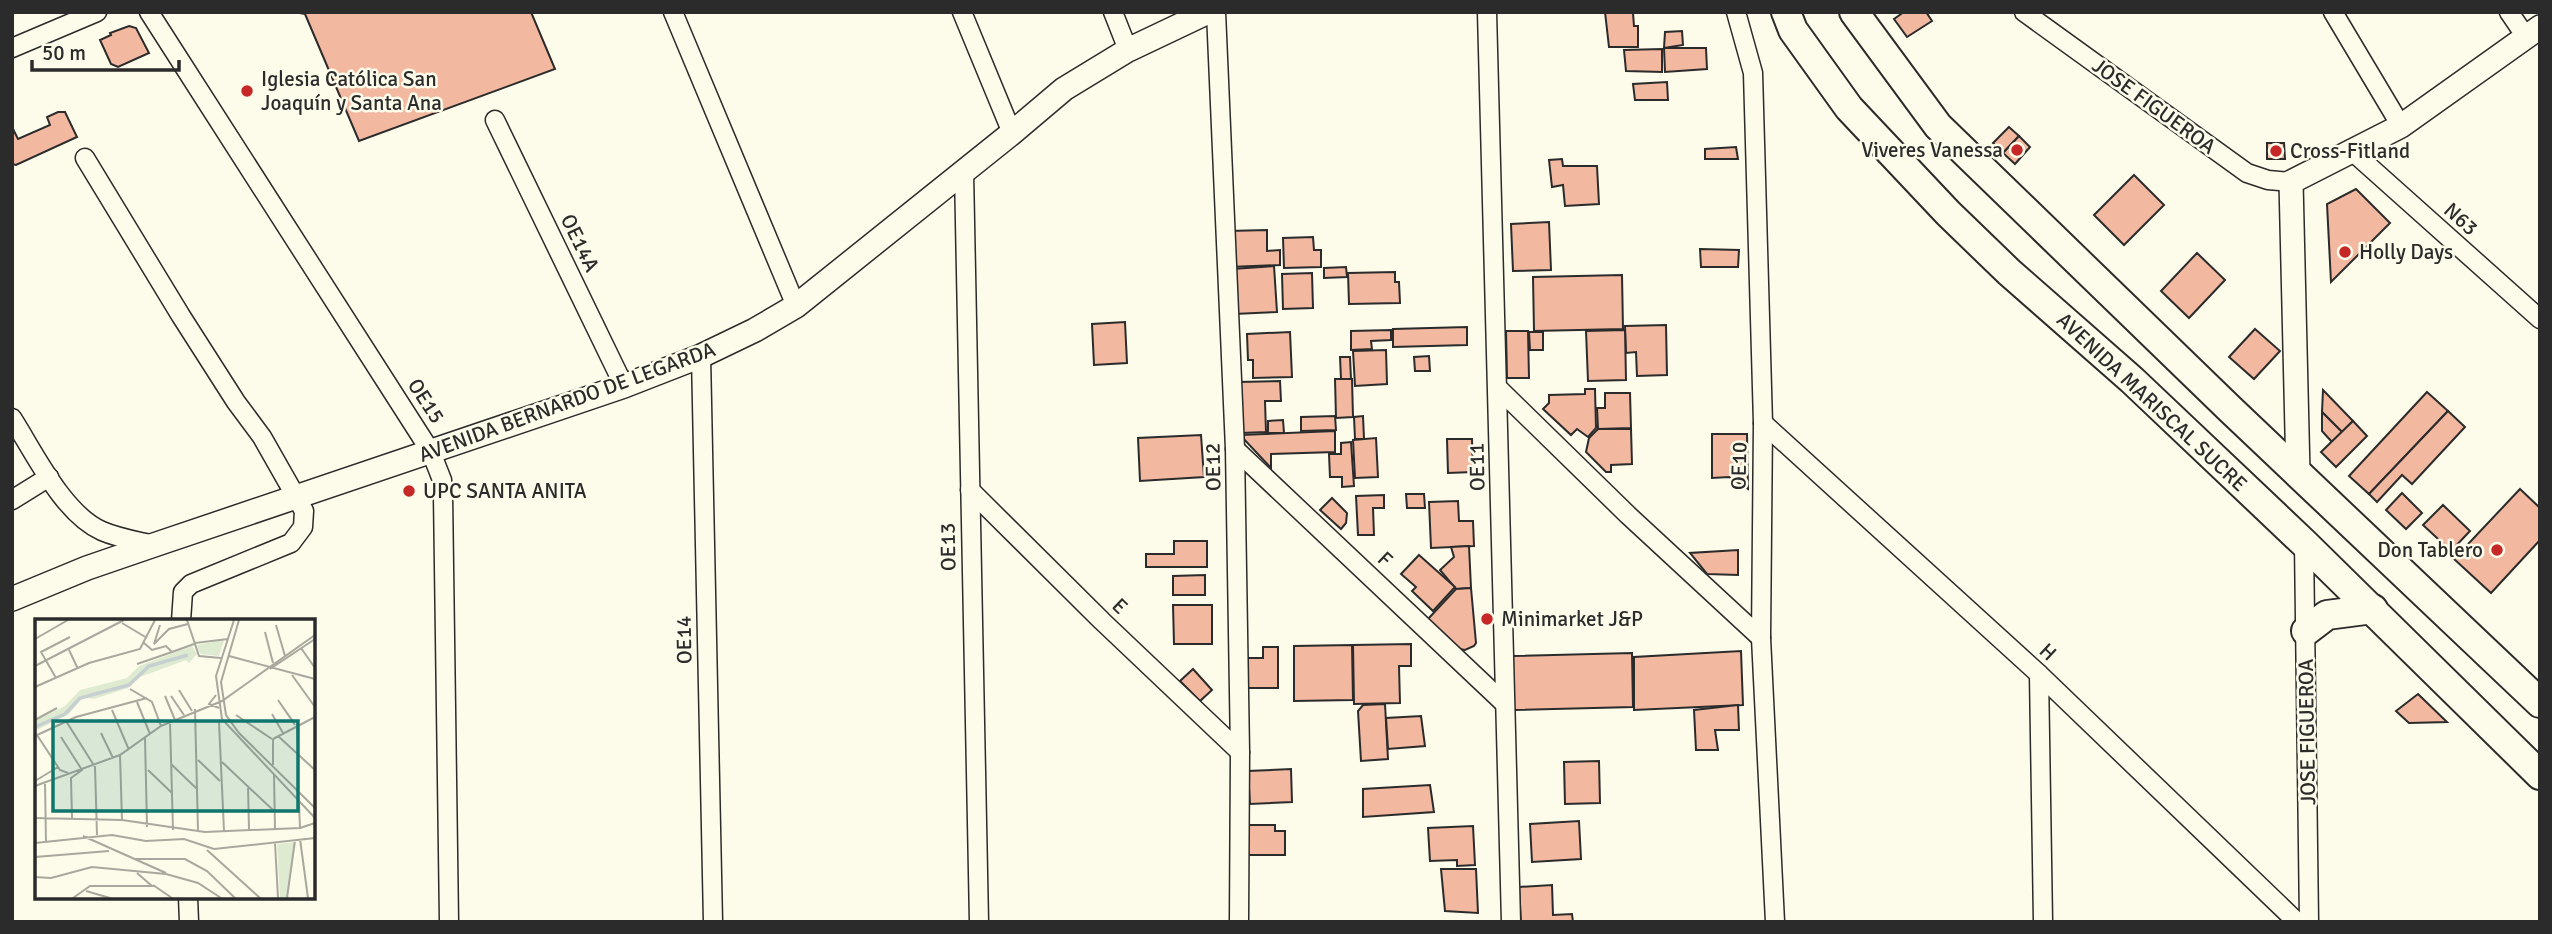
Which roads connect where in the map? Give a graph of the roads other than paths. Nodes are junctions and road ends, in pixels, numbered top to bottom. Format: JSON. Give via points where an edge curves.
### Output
{"nodes":[{"id":1,"x":97,"y":12,"type":"edge"},
{"id":2,"x":149,"y":12,"type":"edge"},
{"id":3,"x":673,"y":12,"type":"edge"},
{"id":4,"x":962,"y":12,"type":"edge"},
{"id":5,"x":1114,"y":12,"type":"edge"},
{"id":6,"x":1209,"y":12,"type":"edge"},
{"id":7,"x":1216,"y":12,"type":"edge"},
{"id":8,"x":1487,"y":12,"type":"edge"},
{"id":9,"x":1736,"y":12,"type":"edge"},
{"id":10,"x":1786,"y":12,"type":"edge"},
{"id":11,"x":1854,"y":12,"type":"edge"},
{"id":12,"x":2024,"y":12,"type":"edge"},
{"id":13,"x":2333,"y":12,"type":"edge"},
{"id":14,"x":2509,"y":12,"type":"edge"},
{"id":15,"x":2533,"y":32,"type":"edge"},
{"id":16,"x":12,"y":48,"type":"edge"},
{"id":17,"x":1128,"y":50,"type":"junction"},
{"id":18,"x":495,"y":120,"type":"dead end"},
{"id":19,"x":2401,"y":126,"type":"junction"},
{"id":20,"x":1012,"y":133,"type":"junction"},
{"id":21,"x":2353,"y":152,"type":"junction"},
{"id":22,"x":85,"y":158,"type":"dead end"},
{"id":23,"x":964,"y":172,"type":"junction"},
{"id":24,"x":2291,"y":182,"type":"junction"},
{"id":25,"x":796,"y":306,"type":"junction"},
{"id":26,"x":2540,"y":319,"type":"edge"},
{"id":27,"x":2166,"y":347,"type":"junction"},
{"id":28,"x":701,"y":356,"type":"junction"},
{"id":29,"x":2132,"y":380,"type":"junction"},
{"id":30,"x":624,"y":386,"type":"junction"},
{"id":31,"x":1498,"y":388,"type":"junction"},
{"id":32,"x":2230,"y":409,"type":"junction"},
{"id":33,"x":12,"y":418,"type":"edge"},
{"id":34,"x":1763,"y":423,"type":"junction"},
{"id":35,"x":2200,"y":445,"type":"junction"},
{"id":36,"x":1235,"y":449,"type":"junction"},
{"id":37,"x":432,"y":452,"type":"junction"},
{"id":38,"x":2298,"y":473,"type":"junction"},
{"id":39,"x":49,"y":477,"type":"junction"},
{"id":40,"x":970,"y":489,"type":"junction"},
{"id":41,"x":295,"y":496,"type":"junction"},
{"id":42,"x":12,"y":500,"type":"edge"},
{"id":43,"x":2304,"y":543,"type":"junction"},
{"id":44,"x":154,"y":545,"type":"junction"},
{"id":45,"x":12,"y":599,"type":"edge"},
{"id":46,"x":2373,"y":609,"type":"junction"},
{"id":47,"x":181,"y":619,"type":"edge"},
{"id":48,"x":2306,"y":631,"type":"junction"},
{"id":49,"x":1760,"y":638,"type":"junction"},
{"id":50,"x":2039,"y":674,"type":"junction"},
{"id":51,"x":1504,"y":703,"type":"junction"},
{"id":52,"x":2540,"y":703,"type":"edge"},
{"id":53,"x":1240,"y":752,"type":"junction"},
{"id":54,"x":2540,"y":775,"type":"edge"},
{"id":55,"x":188,"y":899,"type":"edge"},
{"id":56,"x":189,"y":922,"type":"edge"},
{"id":57,"x":449,"y":922,"type":"edge"},
{"id":58,"x":713,"y":922,"type":"edge"},
{"id":59,"x":979,"y":922,"type":"edge"},
{"id":60,"x":1239,"y":922,"type":"edge"},
{"id":61,"x":1511,"y":922,"type":"edge"},
{"id":62,"x":1775,"y":922,"type":"edge"},
{"id":63,"x":2043,"y":922,"type":"edge"},
{"id":64,"x":2297,"y":922,"type":"edge"},
{"id":65,"x":2309,"y":922,"type":"edge"}],
"edges":[{"from":1,"to":16,"type":"street"},
{"from":2,"to":37,"type":"street","name":"OE15"},
{"from":3,"to":25,"type":"street"},
{"from":4,"to":20,"type":"street"},
{"from":5,"to":17,"type":"street"},
{"from":6,"to":17,"type":"street","name":"AVENIDA BERNARDO DE LEGARDA"},
{"from":7,"to":36,"type":"street","name":"OE12"},
{"from":8,"to":31,"type":"street","name":"OE11"},
{"from":9,"to":34,"type":"street","name":"OE10","via":[[1753,73]]},
{"from":10,"to":29,"type":"main road","name":"AVENIDA MARISCAL SUCRE","via":[[1793,30],[1849,108],[2009,272]]},
{"from":11,"to":27,"type":"main road","via":[[1938,126]]},
{"from":12,"to":24,"type":"street","name":"JOSE FIGUEROA","via":[[2247,173]]},
{"from":13,"to":19,"type":"street"},
{"from":14,"to":15,"type":"street"},
{"from":15,"to":19,"type":"street"},
{"from":17,"to":20,"type":"street","name":"AVENIDA BERNARDO DE LEGARDA","via":[[1065,89]]},
{"from":18,"to":30,"type":"street","name":"OE14A"},
{"from":19,"to":21,"type":"street"},
{"from":20,"to":23,"type":"street","name":"AVENIDA BERNARDO DE LEGARDA"},
{"from":21,"to":24,"type":"street"},
{"from":21,"to":26,"type":"street","name":"N63"},
{"from":22,"to":41,"type":"street"},
{"from":23,"to":25,"type":"street","name":"AVENIDA BERNARDO DE LEGARDA"},
{"from":23,"to":40,"type":"street","name":"OE13"},
{"from":24,"to":38,"type":"street"},
{"from":25,"to":28,"type":"street","name":"AVENIDA BERNARDO DE LEGARDA"},
{"from":27,"to":29,"type":"main road"},
{"from":27,"to":32,"type":"main road"},
{"from":28,"to":30,"type":"street","name":"AVENIDA BERNARDO DE LEGARDA"},
{"from":28,"to":58,"type":"street","name":"OE14"},
{"from":29,"to":35,"type":"main road","name":"AVENIDA MARISCAL SUCRE"},
{"from":30,"to":37,"type":"street","name":"AVENIDA BERNARDO DE LEGARDA"},
{"from":31,"to":49,"type":"street"},
{"from":31,"to":51,"type":"street","name":"OE11"},
{"from":32,"to":35,"type":"main road"},
{"from":32,"to":38,"type":"main road"},
{"from":33,"to":39,"type":"street"},
{"from":34,"to":49,"type":"street","name":"OE10"},
{"from":34,"to":50,"type":"street","name":"H"},
{"from":35,"to":43,"type":"main road","name":"AVENIDA MARISCAL SUCRE"},
{"from":36,"to":51,"type":"street","name":"F"},
{"from":36,"to":53,"type":"street","name":"OE12"},
{"from":37,"to":41,"type":"street","name":"AVENIDA BERNARDO DE LEGARDA"},
{"from":37,"to":57,"type":"street","name":"OE15","via":[[443,495]]},
{"from":38,"to":52,"type":"main road"},
{"from":39,"to":42,"type":"street"},
{"from":39,"to":44,"type":"street","via":[[74,510],[101,531]]},
{"from":40,"to":53,"type":"street","name":"E"},
{"from":40,"to":59,"type":"street","name":"OE13"},
{"from":41,"to":44,"type":"street","name":"AVENIDA BERNARDO DE LEGARDA"},
{"from":41,"to":47,"type":"street","via":[[304,519],[292,543],[191,584],[183,592]]},
{"from":43,"to":46,"type":"main road","name":"AVENIDA MARISCAL SUCRE"},
{"from":43,"to":48,"type":"street","name":"JOSE FIGUEROA"},
{"from":44,"to":45,"type":"street","name":"AVENIDA BERNARDO DE LEGARDA"},
{"from":46,"to":48,"type":"main road","via":[[2327,615]]},
{"from":46,"to":54,"type":"main road","name":"AVENIDA MARISCAL SUCRE"},
{"from":48,"to":65,"type":"street","name":"JOSE FIGUEROA"},
{"from":49,"to":62,"type":"street","name":"OE10"},
{"from":50,"to":63,"type":"street"},
{"from":50,"to":64,"type":"street","name":"H"},
{"from":51,"to":61,"type":"street","name":"OE11"},
{"from":53,"to":60,"type":"street","name":"OE12"},
{"from":55,"to":56,"type":"street"}]}
